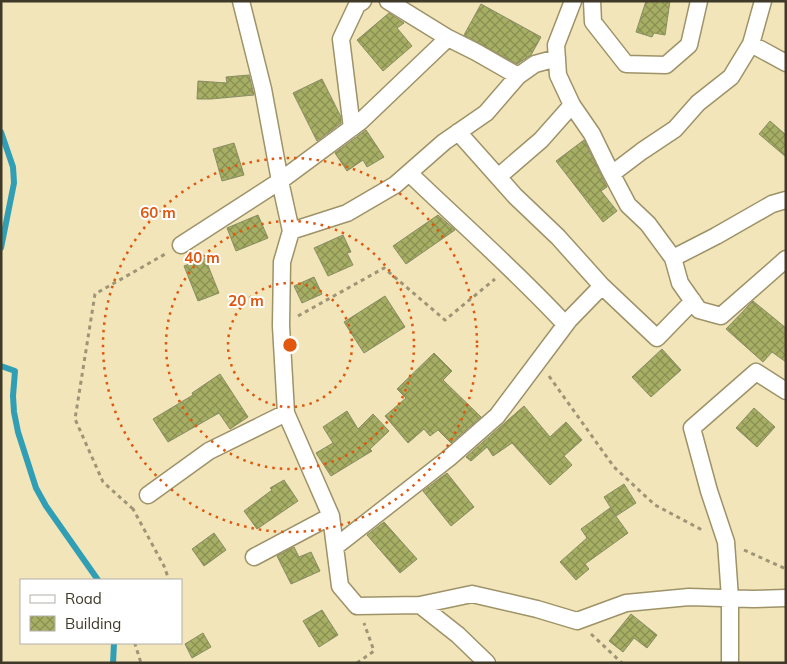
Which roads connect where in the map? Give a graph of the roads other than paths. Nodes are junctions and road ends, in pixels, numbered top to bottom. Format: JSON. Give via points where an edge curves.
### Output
{"nodes":[{"id":1,"x":240,"y":1,"type":"edge"},
{"id":2,"x":363,"y":1,"type":"edge"},
{"id":3,"x":388,"y":1,"type":"edge"},
{"id":4,"x":573,"y":1,"type":"edge"},
{"id":5,"x":592,"y":1,"type":"edge"},
{"id":6,"x":699,"y":1,"type":"edge"},
{"id":7,"x":763,"y":1,"type":"edge"},
{"id":8,"x":448,"y":38,"type":"junction"},
{"id":9,"x":751,"y":44,"type":"junction"},
{"id":10,"x":557,"y":58,"type":"junction"},
{"id":11,"x":786,"y":63,"type":"edge"},
{"id":12,"x":518,"y":76,"type":"junction"},
{"id":13,"x":572,"y":105,"type":"junction"},
{"id":14,"x":352,"y":128,"type":"junction"},
{"id":15,"x":458,"y":132,"type":"junction"},
{"id":16,"x":609,"y":169,"type":"junction"},
{"id":17,"x":409,"y":173,"type":"junction"},
{"id":18,"x":498,"y":177,"type":"junction"},
{"id":19,"x":280,"y":181,"type":"junction"},
{"id":20,"x":786,"y":200,"type":"edge"},
{"id":21,"x":291,"y":231,"type":"junction"},
{"id":22,"x":181,"y":245,"type":"road end"},
{"id":23,"x":673,"y":258,"type":"junction"},
{"id":24,"x":786,"y":259,"type":"edge"},
{"id":25,"x":602,"y":286,"type":"junction"},
{"id":26,"x":692,"y":301,"type":"junction"},
{"id":27,"x":569,"y":320,"type":"junction"},
{"id":28,"x":786,"y":391,"type":"edge"},
{"id":29,"x":286,"y":413,"type":"junction"},
{"id":30,"x":148,"y":495,"type":"road end"},
{"id":31,"x":331,"y":516,"type":"junction"},
{"id":32,"x":335,"y":547,"type":"junction"},
{"id":33,"x":254,"y":557,"type":"dead end"},
{"id":34,"x":730,"y":598,"type":"junction"},
{"id":35,"x":786,"y":598,"type":"edge"},
{"id":36,"x":420,"y":605,"type":"junction"},
{"id":37,"x":487,"y":663,"type":"edge"},
{"id":38,"x":730,"y":663,"type":"edge"}],
"edges":[{"from":1,"to":19,"type":"street","via":[[264,89]]},
{"from":2,"to":14,"type":"street","via":[[357,6],[340,39]]},
{"from":3,"to":8,"type":"street"},
{"from":4,"to":10,"type":"street","via":[[556,45]]},
{"from":5,"to":6,"type":"street","via":[[593,22],[626,64],[666,65],[689,46]]},
{"from":7,"to":9,"type":"street"},
{"from":8,"to":12,"type":"street"},
{"from":8,"to":14,"type":"street"},
{"from":9,"to":11,"type":"street"},
{"from":9,"to":16,"type":"street","via":[[731,77],[698,103],[675,130],[613,173]]},
{"from":10,"to":12,"type":"street","via":[[534,64]]},
{"from":10,"to":13,"type":"street","via":[[558,75]]},
{"from":12,"to":15,"type":"street","via":[[486,113]]},
{"from":13,"to":16,"type":"street","via":[[592,134]]},
{"from":13,"to":18,"type":"street","via":[[542,140]]},
{"from":14,"to":19,"type":"street"},
{"from":15,"to":17,"type":"street"},
{"from":15,"to":18,"type":"street"},
{"from":16,"to":23,"type":"street","via":[[628,206],[648,224]]},
{"from":17,"to":21,"type":"street","via":[[347,213]]},
{"from":17,"to":27,"type":"street","via":[[533,289],[565,324]]},
{"from":18,"to":25,"type":"street"},
{"from":19,"to":21,"type":"street"},
{"from":19,"to":22,"type":"street"},
{"from":20,"to":23,"type":"street","via":[[772,204]]},
{"from":21,"to":29,"type":"street","via":[[282,262],[281,326]]},
{"from":23,"to":26,"type":"street","via":[[680,283]]},
{"from":24,"to":26,"type":"street","via":[[721,316],[699,310]]},
{"from":25,"to":26,"type":"street","via":[[657,338]]},
{"from":25,"to":27,"type":"street"},
{"from":27,"to":32,"type":"street","via":[[497,416]]},
{"from":28,"to":34,"type":"street","via":[[756,372],[692,428],[726,542]]},
{"from":29,"to":30,"type":"street","via":[[209,451]]},
{"from":29,"to":31,"type":"street"},
{"from":31,"to":32,"type":"street"},
{"from":31,"to":33,"type":"street"},
{"from":32,"to":36,"type":"street","via":[[340,586],[357,606]]},
{"from":34,"to":35,"type":"street"},
{"from":34,"to":36,"type":"street","via":[[688,597],[626,603],[577,621],[472,594]]},
{"from":34,"to":38,"type":"street"},
{"from":36,"to":37,"type":"street"}]}
